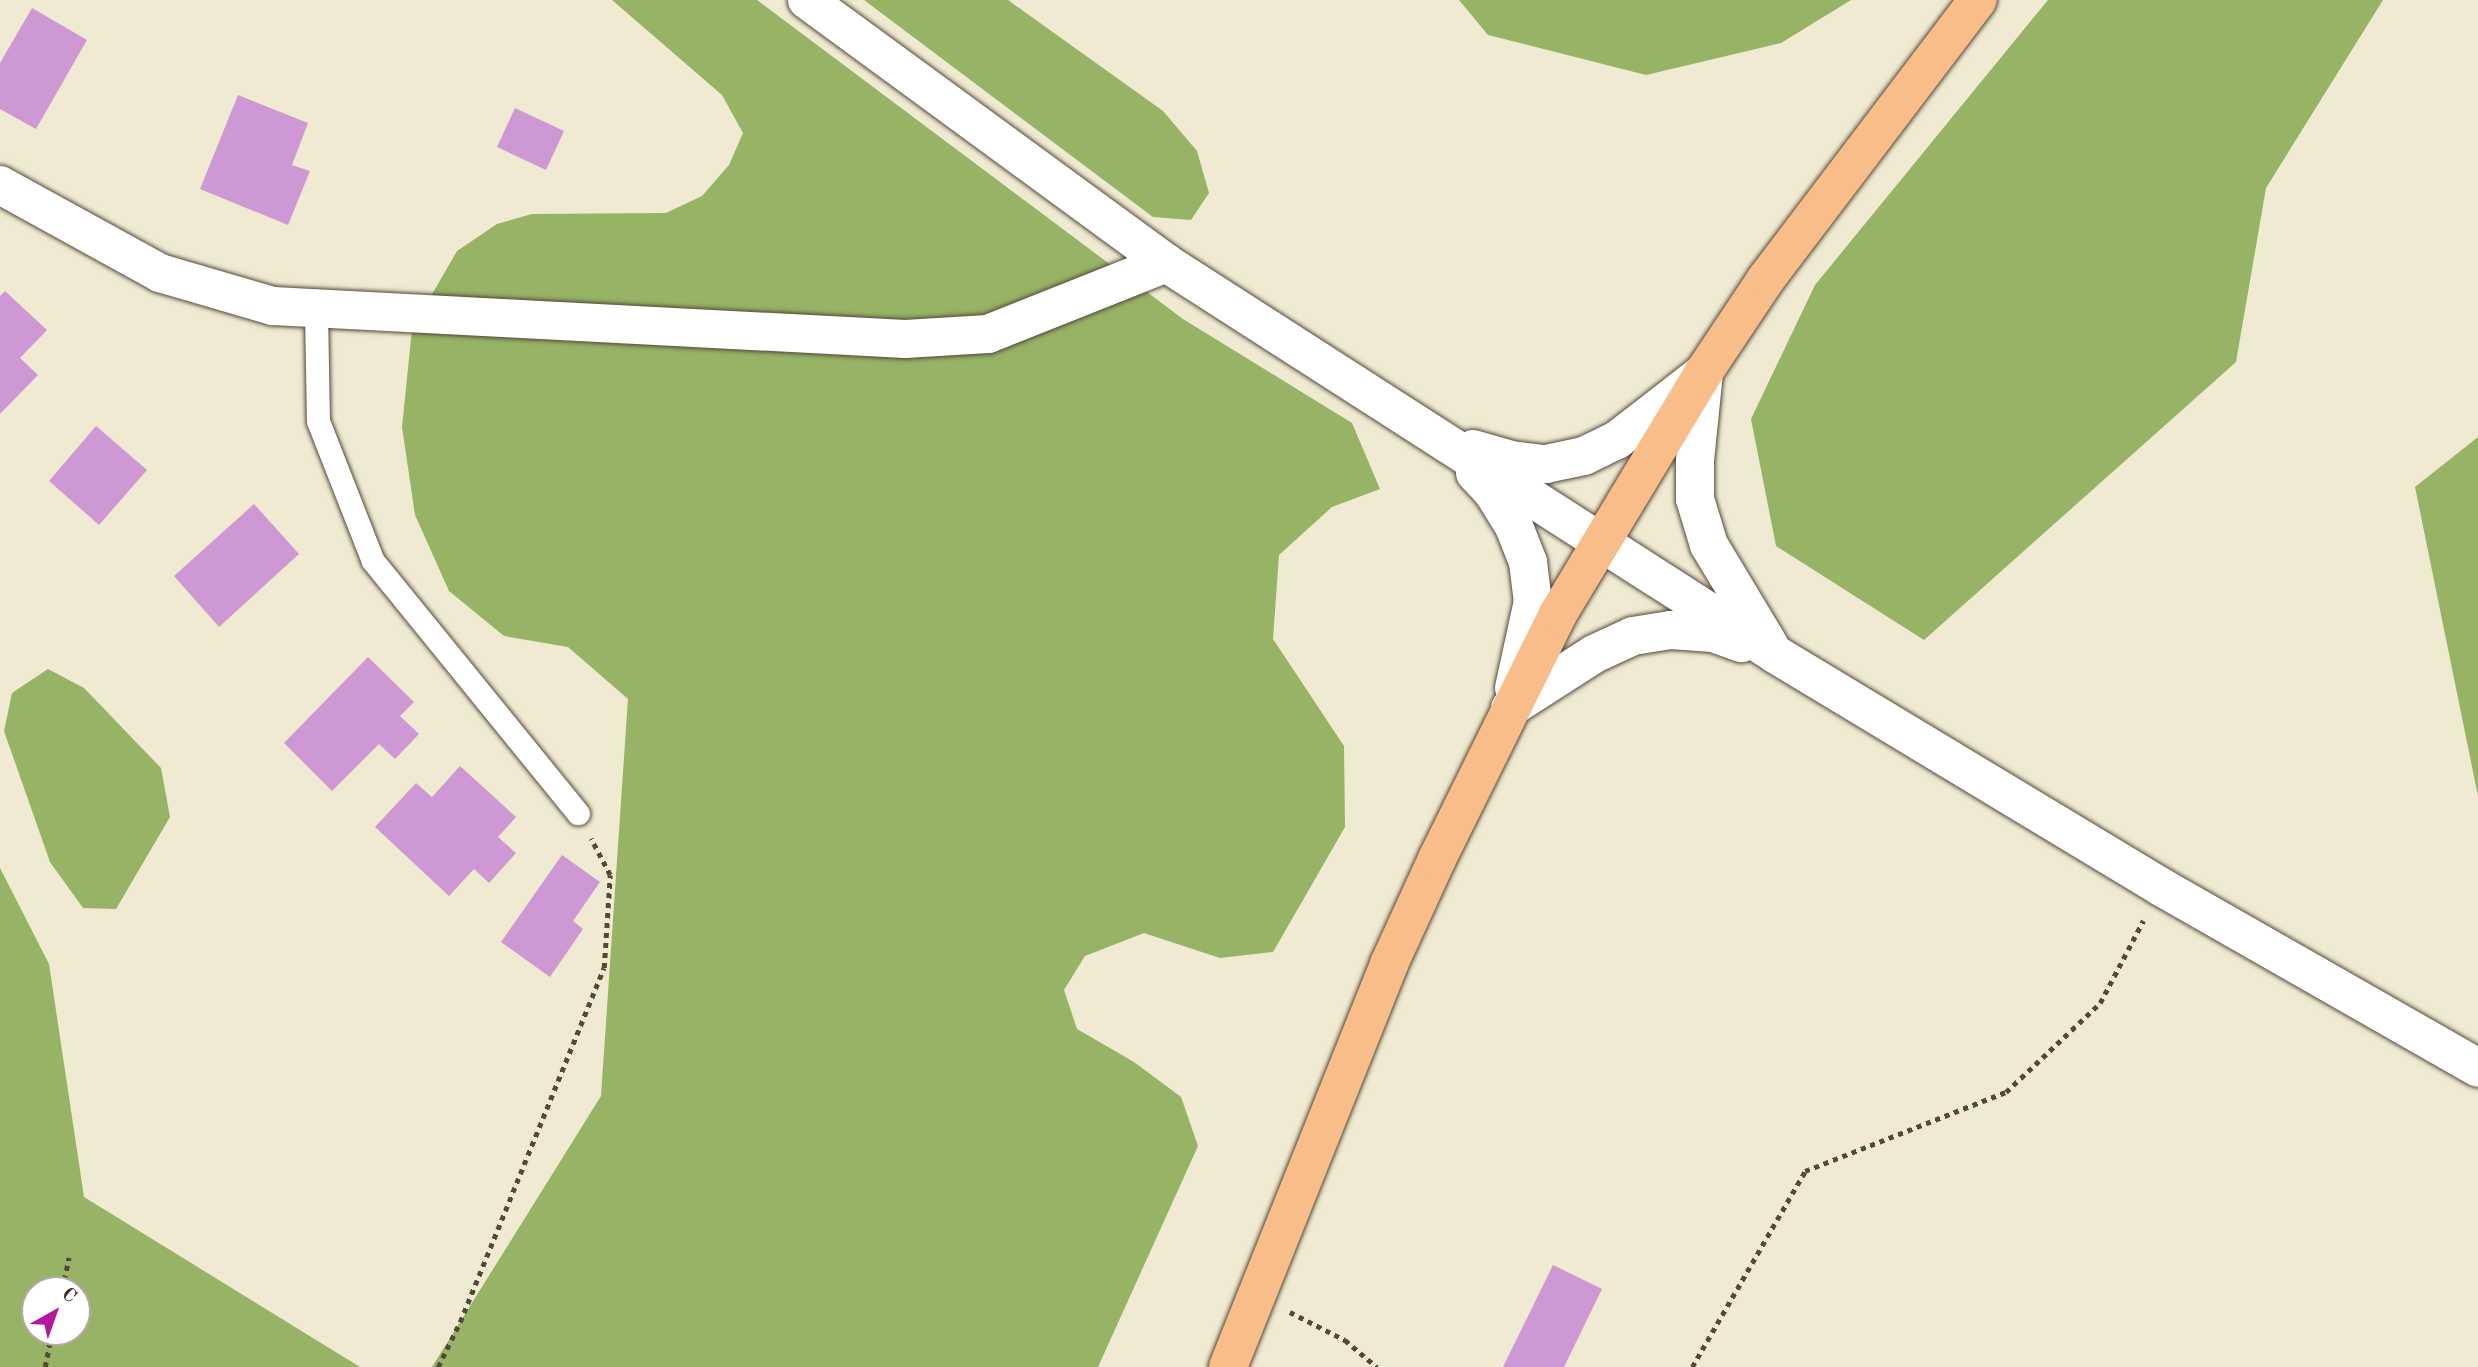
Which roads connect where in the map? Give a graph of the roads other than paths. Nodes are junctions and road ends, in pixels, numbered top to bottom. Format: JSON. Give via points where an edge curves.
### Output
{"nodes":[{"id":1,"x":807,"y":0,"type":"edge"},
{"id":2,"x":1978,"y":0,"type":"edge"},
{"id":3,"x":0,"y":185,"type":"edge"},
{"id":4,"x":1166,"y":263,"type":"junction"},
{"id":5,"x":316,"y":309,"type":"junction"},
{"id":6,"x":1704,"y":372,"type":"junction"},
{"id":7,"x":1441,"y":440,"type":"junction"},
{"id":8,"x":1600,"y":542,"type":"junction"},
{"id":9,"x":1775,"y":654,"type":"junction"},
{"id":10,"x":1510,"y":708,"type":"junction"},
{"id":11,"x":578,"y":813,"type":"road end"},
{"id":12,"x":2478,"y":1068,"type":"edge"},
{"id":13,"x":1228,"y":1367,"type":"edge"}],
"edges":[{"from":1,"to":4,"type":"street"},
{"from":2,"to":6,"type":"main road","via":[[1791,246]]},
{"from":3,"to":5,"type":"street","via":[[160,273],[273,306]]},
{"from":4,"to":5,"type":"street","via":[[988,334],[946,337],[905,339]]},
{"from":4,"to":7,"type":"street"},
{"from":5,"to":11,"type":"lane","via":[[318,421],[373,561]]},
{"from":6,"to":7,"type":"street","via":[[1617,440],[1584,456],[1546,464],[1511,460]]},
{"from":6,"to":8,"type":"main road"},
{"from":6,"to":9,"type":"street","via":[[1695,499],[1709,545]]},
{"from":7,"to":8,"type":"street"},
{"from":7,"to":10,"type":"street","via":[[1492,491],[1513,524],[1528,562],[1533,601]]},
{"from":8,"to":9,"type":"street"},
{"from":8,"to":10,"type":"main road"},
{"from":9,"to":10,"type":"street","via":[[1713,633],[1671,630],[1633,636],[1594,654]]},
{"from":9,"to":12,"type":"street","via":[[2161,887]]},
{"from":10,"to":13,"type":"main road","via":[[1389,964]]}]}
